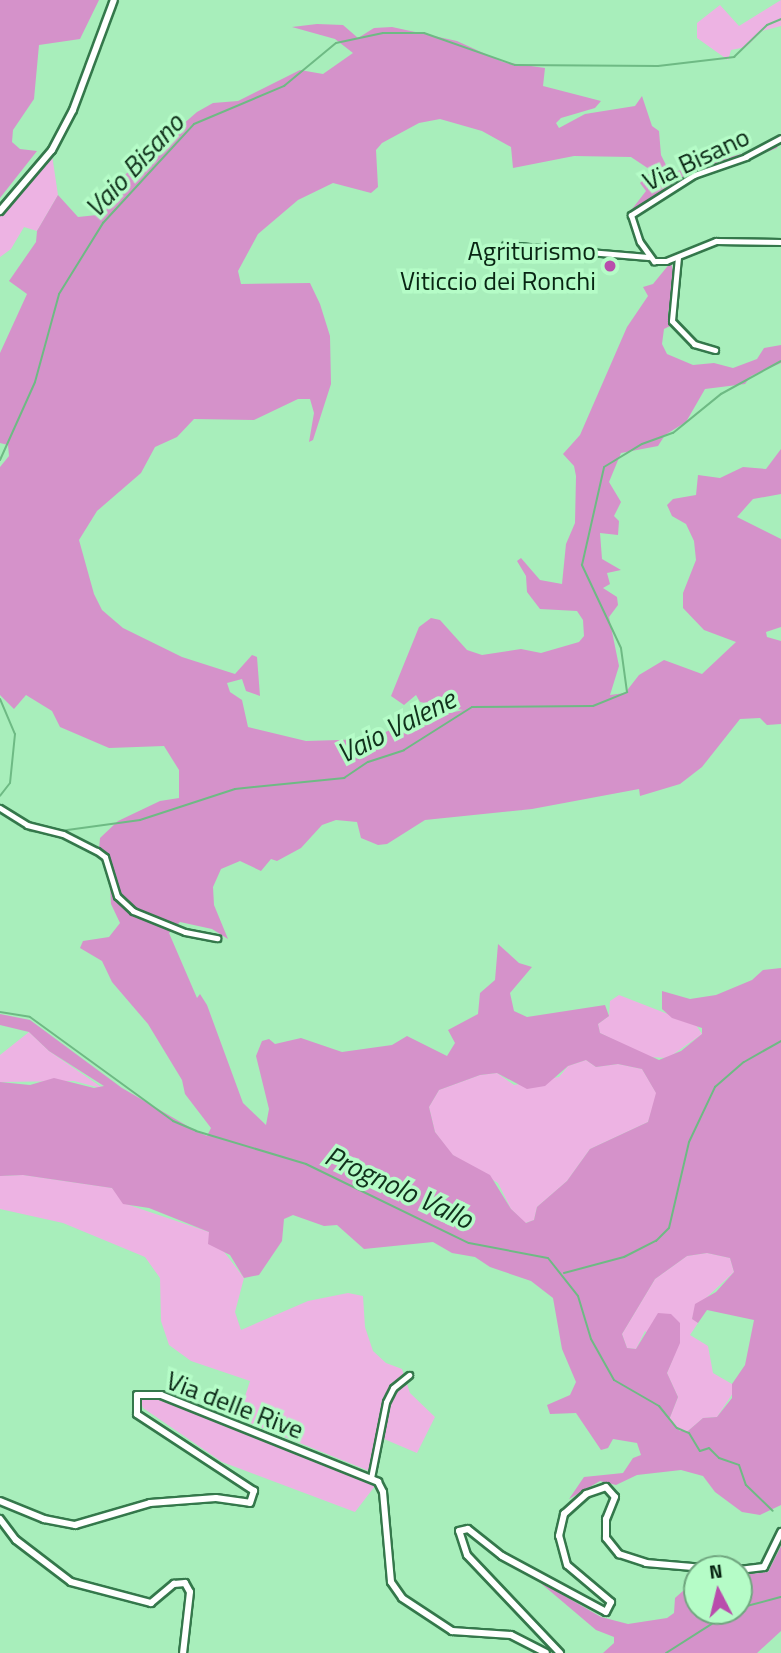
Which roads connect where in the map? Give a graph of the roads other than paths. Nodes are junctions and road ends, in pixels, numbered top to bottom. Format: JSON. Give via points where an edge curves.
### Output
{"nodes":[{"id":1,"x":114,"y":0,"type":"edge"},
{"id":2,"x":781,"y":138,"type":"edge"},
{"id":3,"x":0,"y":211,"type":"edge"},
{"id":4,"x":781,"y":242,"type":"edge"},
{"id":5,"x":505,"y":245,"type":"dead end"},
{"id":6,"x":648,"y":257,"type":"junction"},
{"id":7,"x":678,"y":257,"type":"junction"},
{"id":8,"x":715,"y":350,"type":"dead end"},
{"id":9,"x":0,"y":808,"type":"edge"},
{"id":10,"x":218,"y":938,"type":"dead end"},
{"id":11,"x":409,"y":1375,"type":"dead end"},
{"id":12,"x":371,"y":1478,"type":"junction"},
{"id":13,"x":0,"y":1500,"type":"edge"},
{"id":14,"x":0,"y":1519,"type":"edge"},
{"id":15,"x":781,"y":1532,"type":"edge"},
{"id":16,"x":683,"y":1566,"type":"edge"},
{"id":17,"x":753,"y":1568,"type":"edge"},
{"id":18,"x":183,"y":1653,"type":"edge"},
{"id":19,"x":546,"y":1653,"type":"edge"},
{"id":20,"x":560,"y":1653,"type":"edge"}],
"edges":[{"from":1,"to":3,"type":"street","via":[[73,110],[52,150]]},
{"from":2,"to":6,"type":"street","name":"Via Bisano","via":[[746,157],[694,175],[636,209],[632,222]]},
{"from":4,"to":7,"type":"street","via":[[716,241]]},
{"from":5,"to":6,"type":"street"},
{"from":6,"to":7,"type":"street","via":[[666,261]]},
{"from":7,"to":8,"type":"street","via":[[678,296],[672,321],[694,344]]},
{"from":9,"to":10,"type":"street","via":[[27,825],[63,834],[105,857],[117,896],[133,911],[185,932]]},
{"from":11,"to":12,"type":"street","via":[[393,1388],[386,1402]]},
{"from":12,"to":13,"type":"street","name":"Via delle Rive","via":[[148,1392],[137,1395],[137,1414],[254,1491],[250,1503],[216,1497],[150,1503],[75,1525],[44,1519]]},
{"from":12,"to":19,"type":"street","via":[[383,1492],[391,1582],[402,1598],[452,1631],[511,1635]]},
{"from":14,"to":18,"type":"street","via":[[16,1540],[71,1582],[151,1603],[174,1584],[185,1583],[190,1592]]},
{"from":15,"to":17,"type":"street","via":[[764,1567]]},
{"from":16,"to":20,"type":"street","via":[[646,1563],[619,1554],[606,1538],[606,1520],[615,1497],[606,1487],[586,1494],[564,1514],[559,1536],[567,1565],[611,1602],[606,1612],[502,1556],[468,1529],[459,1531],[460,1546],[467,1555]]}]}
